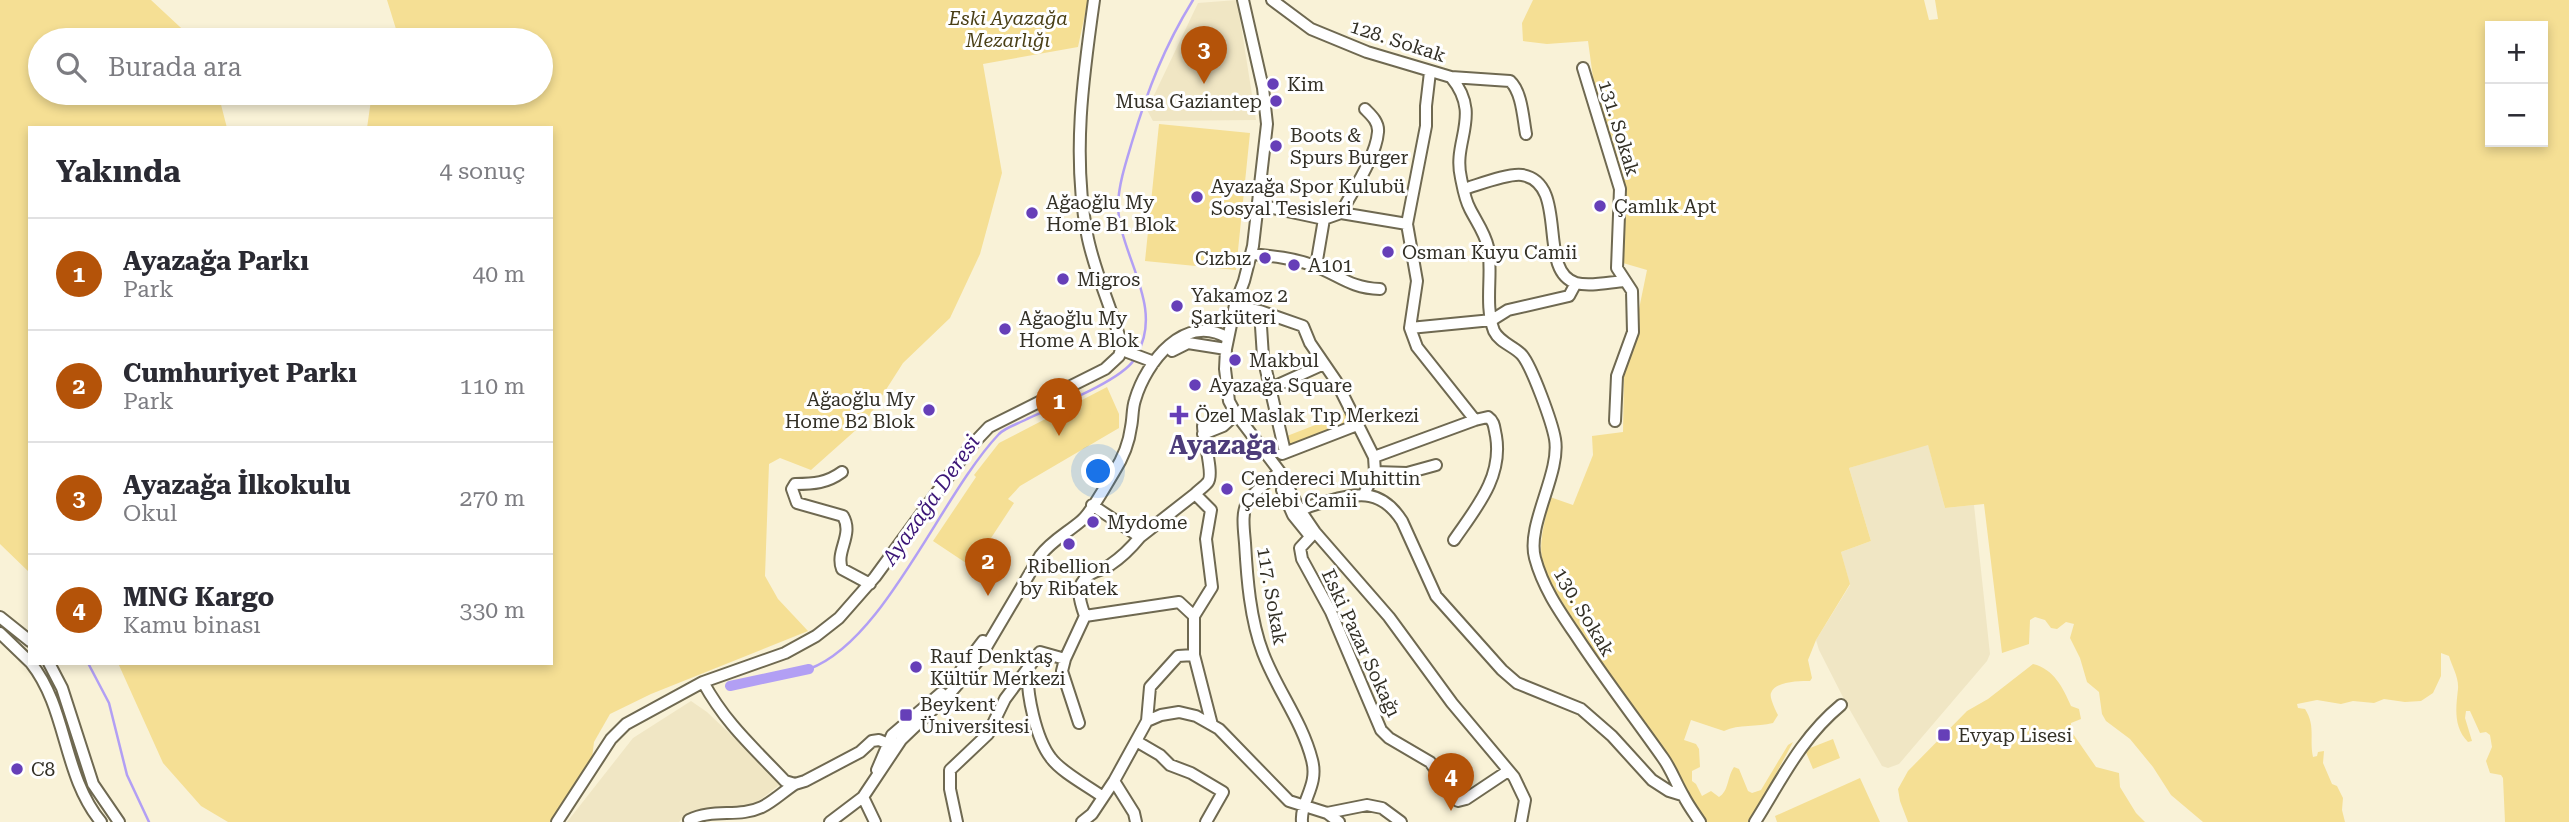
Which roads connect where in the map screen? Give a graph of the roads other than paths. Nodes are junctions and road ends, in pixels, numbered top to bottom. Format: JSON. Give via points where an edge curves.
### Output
{"nodes":[{"id":1,"x":1094,"y":0,"type":"edge"},
{"id":2,"x":1243,"y":0,"type":"edge"},
{"id":3,"x":1272,"y":0,"type":"edge"},
{"id":4,"x":1583,"y":68,"type":"dead end"},
{"id":5,"x":1430,"y":72,"type":"junction"},
{"id":6,"x":1451,"y":77,"type":"junction"},
{"id":7,"x":1365,"y":109,"type":"dead end"},
{"id":8,"x":1526,"y":134,"type":"dead end"},
{"id":9,"x":1464,"y":189,"type":"junction"},
{"id":10,"x":1259,"y":205,"type":"junction"},
{"id":11,"x":1341,"y":212,"type":"junction"},
{"id":12,"x":1324,"y":219,"type":"junction"},
{"id":13,"x":1407,"y":225,"type":"junction"},
{"id":14,"x":1251,"y":254,"type":"junction"},
{"id":15,"x":1316,"y":266,"type":"junction"},
{"id":16,"x":1625,"y":281,"type":"junction"},
{"id":17,"x":1576,"y":283,"type":"junction"},
{"id":18,"x":1380,"y":289,"type":"dead end"},
{"id":19,"x":1235,"y":305,"type":"junction"},
{"id":20,"x":1260,"y":311,"type":"junction"},
{"id":21,"x":1492,"y":320,"type":"junction"},
{"id":22,"x":1410,"y":328,"type":"junction"},
{"id":23,"x":1224,"y":342,"type":"junction"},
{"id":24,"x":1122,"y":349,"type":"junction"},
{"id":25,"x":1154,"y":362,"type":"junction"},
{"id":26,"x":1324,"y":365,"type":"junction"},
{"id":27,"x":1269,"y":389,"type":"junction"},
{"id":28,"x":1234,"y":416,"type":"junction"},
{"id":29,"x":1132,"y":419,"type":"junction"},
{"id":30,"x":1475,"y":420,"type":"junction"},
{"id":31,"x":1615,"y":421,"type":"dead end"},
{"id":32,"x":1357,"y":425,"type":"junction"},
{"id":33,"x":1285,"y":452,"type":"junction"},
{"id":34,"x":1374,"y":457,"type":"junction"},
{"id":35,"x":1271,"y":460,"type":"junction"},
{"id":36,"x":1436,"y":464,"type":"dead end"},
{"id":37,"x":842,"y":472,"type":"dead end"},
{"id":38,"x":1375,"y":472,"type":"junction"},
{"id":39,"x":1278,"y":474,"type":"junction"},
{"id":40,"x":1195,"y":494,"type":"junction"},
{"id":41,"x":1364,"y":494,"type":"junction"},
{"id":42,"x":1092,"y":505,"type":"junction"},
{"id":43,"x":1296,"y":513,"type":"junction"},
{"id":44,"x":1312,"y":534,"type":"junction"},
{"id":45,"x":1140,"y":537,"type":"junction"},
{"id":46,"x":1454,"y":540,"type":"dead end"},
{"id":47,"x":870,"y":584,"type":"junction"},
{"id":48,"x":1085,"y":616,"type":"junction"},
{"id":49,"x":1194,"y":616,"type":"junction"},
{"id":50,"x":0,"y":617,"type":"edge"},
{"id":51,"x":0,"y":633,"type":"edge"},
{"id":52,"x":28,"y":639,"type":"edge"},
{"id":53,"x":1194,"y":654,"type":"junction"},
{"id":54,"x":1065,"y":659,"type":"junction"},
{"id":55,"x":28,"y":660,"type":"edge"},
{"id":56,"x":32,"y":665,"type":"edge"},
{"id":57,"x":50,"y":665,"type":"edge"},
{"id":58,"x":1028,"y":667,"type":"junction"},
{"id":59,"x":703,"y":682,"type":"junction"},
{"id":60,"x":1841,"y":705,"type":"dead end"},
{"id":61,"x":1147,"y":721,"type":"junction"},
{"id":62,"x":1079,"y":723,"type":"dead end"},
{"id":63,"x":1212,"y":725,"type":"junction"},
{"id":64,"x":1136,"y":741,"type":"junction"},
{"id":65,"x":891,"y":746,"type":"junction"},
{"id":66,"x":1508,"y":771,"type":"junction"},
{"id":67,"x":1114,"y":781,"type":"junction"},
{"id":68,"x":795,"y":784,"type":"junction"},
{"id":69,"x":1682,"y":795,"type":"junction"},
{"id":70,"x":863,"y":797,"type":"junction"},
{"id":71,"x":1103,"y":797,"type":"junction"},
{"id":72,"x":1304,"y":807,"type":"junction"},
{"id":73,"x":1327,"y":813,"type":"junction"},
{"id":74,"x":690,"y":820,"type":"dead end"},
{"id":75,"x":101,"y":822,"type":"edge"},
{"id":76,"x":119,"y":822,"type":"edge"},
{"id":77,"x":557,"y":822,"type":"edge"},
{"id":78,"x":830,"y":822,"type":"edge"},
{"id":79,"x":876,"y":822,"type":"edge"},
{"id":80,"x":957,"y":822,"type":"edge"},
{"id":81,"x":1082,"y":822,"type":"edge"},
{"id":82,"x":1136,"y":822,"type":"edge"},
{"id":83,"x":1206,"y":822,"type":"edge"},
{"id":84,"x":1303,"y":822,"type":"edge"},
{"id":85,"x":1339,"y":822,"type":"edge"},
{"id":86,"x":1401,"y":822,"type":"edge"},
{"id":87,"x":1521,"y":822,"type":"edge"},
{"id":88,"x":1700,"y":822,"type":"edge"},
{"id":89,"x":1755,"y":822,"type":"edge"}],
"edges":[{"from":1,"to":24,"type":"street","via":[[1080,104],[1083,197],[1094,261]]},
{"from":2,"to":10,"type":"street","via":[[1266,111]]},
{"from":3,"to":5,"type":"street","name":"128. Sokak","via":[[1311,29]]},
{"from":4,"to":16,"type":"street","name":"131. Sokak","via":[[1620,189],[1617,268]]},
{"from":5,"to":6,"type":"street","name":"128. Sokak"},
{"from":5,"to":13,"type":"street","via":[[1426,126]]},
{"from":6,"to":8,"type":"street","name":"128. Sokak","via":[[1514,84]]},
{"from":6,"to":9,"type":"street","via":[[1467,118],[1458,160]]},
{"from":7,"to":11,"type":"street","via":[[1377,122],[1378,132]]},
{"from":9,"to":17,"type":"street","via":[[1518,175],[1532,179],[1548,196],[1562,275]]},
{"from":9,"to":21,"type":"street","via":[[1487,242]]},
{"from":10,"to":12,"type":"street"},
{"from":10,"to":14,"type":"street"},
{"from":11,"to":12,"type":"street"},
{"from":11,"to":13,"type":"street"},
{"from":12,"to":15,"type":"street"},
{"from":13,"to":22,"type":"street","via":[[1417,281]]},
{"from":14,"to":15,"type":"street"},
{"from":14,"to":19,"type":"street"},
{"from":15,"to":18,"type":"street","via":[[1345,282]]},
{"from":16,"to":17,"type":"street"},
{"from":16,"to":31,"type":"street","name":"131. Sokak","via":[[1632,291],[1633,332],[1617,376]]},
{"from":17,"to":21,"type":"street","via":[[1569,296],[1508,310]]},
{"from":19,"to":20,"type":"street"},
{"from":19,"to":23,"type":"street","via":[[1229,312]]},
{"from":20,"to":26,"type":"street","via":[[1303,326]]},
{"from":20,"to":27,"type":"street"},
{"from":21,"to":22,"type":"street"},
{"from":21,"to":69,"type":"street","name":"130. Sokak","via":[[1494,332],[1521,354],[1530,368],[1555,436],[1555,455],[1533,553],[1545,587],[1665,761]]},
{"from":22,"to":30,"type":"street","via":[[1417,346]]},
{"from":23,"to":25,"type":"street","via":[[1205,331],[1189,332]]},
{"from":23,"to":28,"type":"street"},
{"from":23,"to":29,"type":"street","via":[[1176,348],[1154,373]]},
{"from":24,"to":25,"type":"street"},
{"from":24,"to":47,"type":"street","via":[[1105,369],[989,427]]},
{"from":25,"to":29,"type":"street","via":[[1137,394]]},
{"from":26,"to":27,"type":"street"},
{"from":26,"to":32,"type":"street"},
{"from":27,"to":33,"type":"street"},
{"from":28,"to":35,"type":"street"},
{"from":28,"to":39,"type":"street"},
{"from":28,"to":40,"type":"street","via":[[1203,434],[1211,474]]},
{"from":29,"to":42,"type":"street","via":[[1122,458]]},
{"from":30,"to":34,"type":"street"},
{"from":30,"to":46,"type":"street","via":[[1488,417],[1493,421],[1499,455],[1487,490]]},
{"from":32,"to":33,"type":"street"},
{"from":32,"to":34,"type":"street"},
{"from":33,"to":35,"type":"street"},
{"from":34,"to":38,"type":"street"},
{"from":35,"to":39,"type":"street"},
{"from":36,"to":38,"type":"street","via":[[1407,473]]},
{"from":37,"to":47,"type":"street","via":[[814,484],[795,484],[793,495],[797,503],[843,516],[847,536],[840,562],[847,573]]},
{"from":38,"to":41,"type":"street"},
{"from":39,"to":43,"type":"street"},
{"from":39,"to":72,"type":"street","name":"117. Sokak","via":[[1248,501],[1245,554],[1263,654],[1306,739],[1313,763],[1314,779]]},
{"from":40,"to":45,"type":"street"},
{"from":40,"to":49,"type":"street","via":[[1211,510],[1206,539],[1212,587]]},
{"from":41,"to":43,"type":"street"},
{"from":41,"to":69,"type":"street","via":[[1395,510],[1436,596],[1502,670],[1517,682],[1581,709],[1652,780]]},
{"from":42,"to":45,"type":"street"},
{"from":42,"to":65,"type":"street","via":[[1082,520],[1040,556],[978,661]]},
{"from":43,"to":44,"type":"street"},
{"from":44,"to":66,"type":"street"},
{"from":44,"to":66,"type":"street","name":"Eski Pazar Sokağı","via":[[1300,548],[1302,559],[1331,612],[1381,730],[1430,762],[1458,801]]},
{"from":45,"to":48,"type":"street","via":[[1082,584],[1078,596]]},
{"from":47,"to":59,"type":"street","via":[[816,636],[785,653]]},
{"from":48,"to":49,"type":"street","via":[[1179,602]]},
{"from":48,"to":54,"type":"street"},
{"from":49,"to":53,"type":"street"},
{"from":50,"to":52,"type":"street"},
{"from":51,"to":55,"type":"street"},
{"from":53,"to":61,"type":"street","via":[[1178,656],[1150,687]]},
{"from":53,"to":63,"type":"street"},
{"from":54,"to":58,"type":"street","via":[[1040,652]]},
{"from":54,"to":62,"type":"street","via":[[1062,671]]},
{"from":56,"to":75,"type":"street","via":[[50,695],[75,778]]},
{"from":57,"to":76,"type":"street","via":[[93,784]]},
{"from":58,"to":71,"type":"street","via":[[1035,720],[1046,750],[1052,760]]},
{"from":58,"to":80,"type":"street","via":[[988,734],[950,770]]},
{"from":59,"to":68,"type":"street","via":[[733,729],[785,781]]},
{"from":59,"to":77,"type":"street","via":[[626,724],[611,739]]},
{"from":60,"to":89,"type":"street","via":[[1802,745]]},
{"from":61,"to":63,"type":"street","via":[[1179,712]]},
{"from":61,"to":64,"type":"street"},
{"from":63,"to":72,"type":"street","via":[[1289,801]]},
{"from":64,"to":67,"type":"street"},
{"from":64,"to":83,"type":"street","via":[[1170,765],[1223,792]]},
{"from":65,"to":68,"type":"street","via":[[860,752]]},
{"from":65,"to":70,"type":"street","via":[[882,770]]},
{"from":66,"to":87,"type":"street","via":[[1525,800]]},
{"from":67,"to":71,"type":"street"},
{"from":67,"to":82,"type":"street"},
{"from":68,"to":74,"type":"street","via":[[761,807],[712,812]]},
{"from":69,"to":88,"type":"street","name":"130. Sokak"},
{"from":70,"to":78,"type":"street"},
{"from":70,"to":79,"type":"street"},
{"from":71,"to":81,"type":"street"},
{"from":72,"to":73,"type":"street"},
{"from":72,"to":84,"type":"street","name":"117. Sokak"},
{"from":73,"to":85,"type":"street"},
{"from":73,"to":86,"type":"street","via":[[1367,805],[1382,808]]}]}
